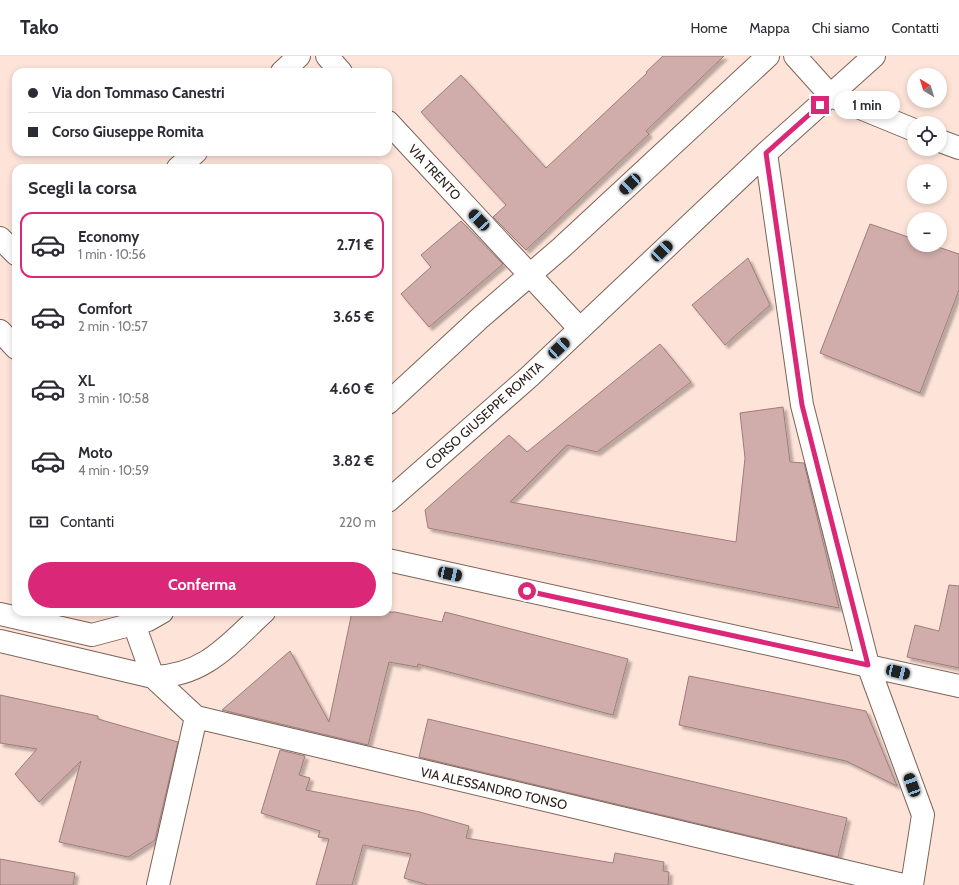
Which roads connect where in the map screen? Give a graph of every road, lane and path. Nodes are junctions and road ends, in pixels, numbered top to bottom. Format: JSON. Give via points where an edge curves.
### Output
{"nodes":[{"id":1,"x":299,"y":56,"type":"edge"},
{"id":2,"x":327,"y":56,"type":"edge"},
{"id":3,"x":768,"y":56,"type":"edge"},
{"id":4,"x":795,"y":56,"type":"edge"},
{"id":5,"x":874,"y":56,"type":"edge"},
{"id":6,"x":286,"y":68,"type":"edge"},
{"id":7,"x":338,"y":68,"type":"edge"},
{"id":8,"x":831,"y":96,"type":"junction"},
{"id":9,"x":392,"y":126,"type":"edge"},
{"id":10,"x":907,"y":127,"type":"edge"},
{"id":11,"x":947,"y":144,"type":"edge"},
{"id":12,"x":959,"y":148,"type":"edge"},
{"id":13,"x":766,"y":153,"type":"junction"},
{"id":14,"x":192,"y":156,"type":"edge"},
{"id":15,"x":182,"y":164,"type":"edge"},
{"id":16,"x":0,"y":238,"type":"edge"},
{"id":17,"x":12,"y":250,"type":"edge"},
{"id":18,"x":530,"y":275,"type":"junction"},
{"id":19,"x":580,"y":329,"type":"junction"},
{"id":20,"x":0,"y":331,"type":"edge"},
{"id":21,"x":12,"y":344,"type":"edge"},
{"id":22,"x":392,"y":399,"type":"edge"},
{"id":23,"x":392,"y":497,"type":"edge"},
{"id":24,"x":392,"y":561,"type":"edge"},
{"id":25,"x":0,"y":614,"type":"edge"},
{"id":26,"x":155,"y":616,"type":"edge"},
{"id":27,"x":257,"y":616,"type":"edge"},
{"id":28,"x":134,"y":624,"type":"junction"},
{"id":29,"x":0,"y":641,"type":"edge"},
{"id":30,"x":868,"y":665,"type":"junction"},
{"id":31,"x":153,"y":676,"type":"junction"},
{"id":32,"x":959,"y":686,"type":"edge"},
{"id":33,"x":196,"y":717,"type":"junction"},
{"id":34,"x":158,"y":885,"type":"edge"},
{"id":35,"x":903,"y":885,"type":"edge"},
{"id":36,"x":912,"y":885,"type":"edge"}],
"edges":[{"from":1,"to":6,"type":"street"},
{"from":2,"to":7,"type":"street"},
{"from":3,"to":18,"type":"street"},
{"from":4,"to":8,"type":"street"},
{"from":5,"to":8,"type":"street","name":"CORSO GIUSEPPE ROMITA"},
{"from":8,"to":10,"type":"street"},
{"from":8,"to":13,"type":"street","name":"CORSO GIUSEPPE ROMITA"},
{"from":9,"to":18,"type":"street","name":"VIA TRENTO"},
{"from":11,"to":12,"type":"street"},
{"from":13,"to":19,"type":"street","name":"CORSO GIUSEPPE ROMITA"},
{"from":13,"to":30,"type":"street","via":[[802,405]]},
{"from":14,"to":15,"type":"street"},
{"from":16,"to":17,"type":"street"},
{"from":18,"to":19,"type":"street"},
{"from":18,"to":22,"type":"street"},
{"from":19,"to":23,"type":"street","name":"CORSO GIUSEPPE ROMITA"},
{"from":20,"to":21,"type":"street"},
{"from":24,"to":30,"type":"street"},
{"from":25,"to":28,"type":"street","via":[[92,635]]},
{"from":26,"to":28,"type":"street"},
{"from":27,"to":31,"type":"street","via":[[224,650],[200,666],[178,675]]},
{"from":28,"to":31,"type":"street"},
{"from":29,"to":31,"type":"street"},
{"from":30,"to":32,"type":"street"},
{"from":30,"to":36,"type":"street","via":[[923,815]]},
{"from":31,"to":33,"type":"street"},
{"from":33,"to":34,"type":"street"},
{"from":33,"to":35,"type":"street","name":"VIA ALESSANDRO TONSO"}]}
